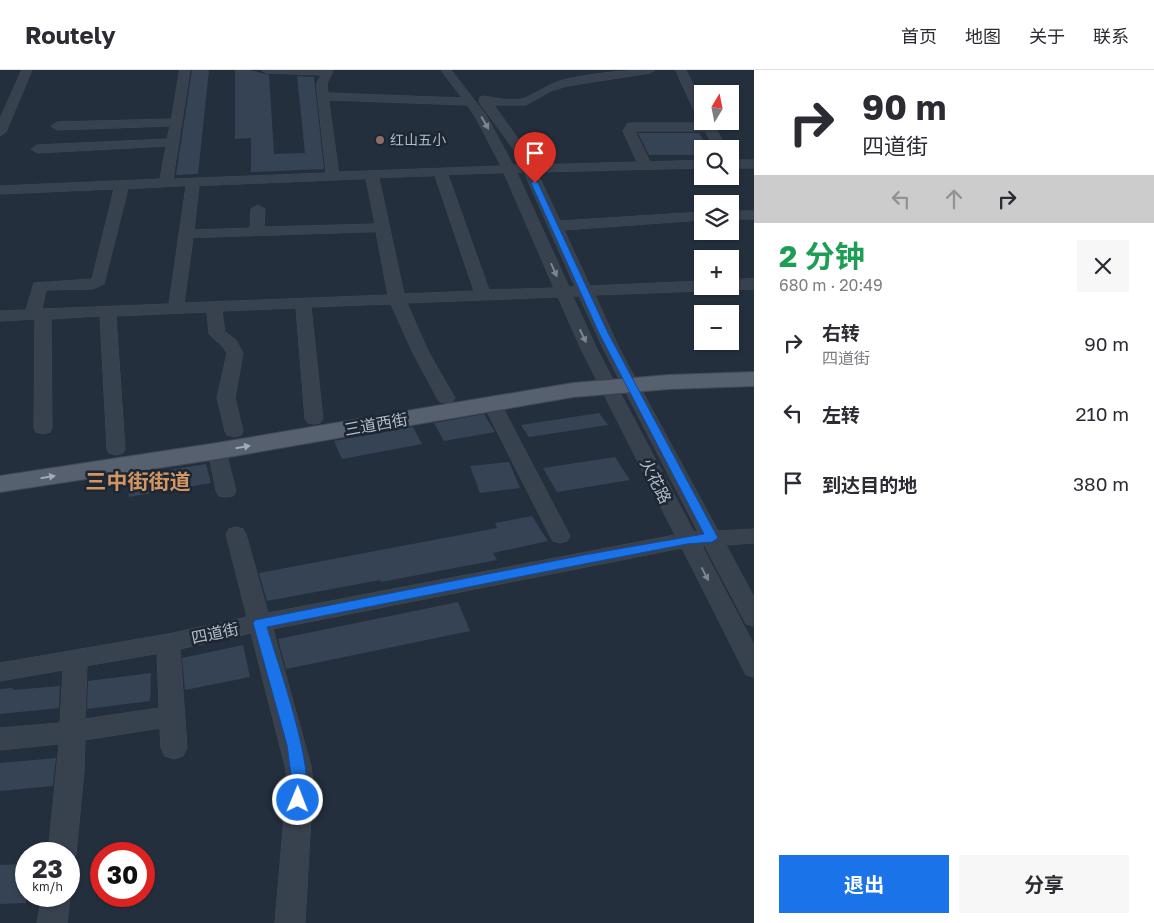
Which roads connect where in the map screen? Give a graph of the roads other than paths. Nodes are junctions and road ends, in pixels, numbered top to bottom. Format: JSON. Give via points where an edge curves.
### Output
{"nodes":[{"id":1,"x":27,"y":70,"type":"edge"},
{"id":2,"x":185,"y":70,"type":"edge"},
{"id":3,"x":266,"y":70,"type":"edge"},
{"id":4,"x":446,"y":70,"type":"edge"},
{"id":5,"x":461,"y":70,"type":"edge"},
{"id":6,"x":650,"y":70,"type":"edge"},
{"id":7,"x":681,"y":70,"type":"edge"},
{"id":8,"x":323,"y":96,"type":"junction"},
{"id":9,"x":694,"y":97,"type":"edge"},
{"id":10,"x":470,"y":102,"type":"junction"},
{"id":11,"x":486,"y":102,"type":"junction"},
{"id":12,"x":177,"y":122,"type":"junction"},
{"id":13,"x":694,"y":125,"type":"edge"},
{"id":14,"x":57,"y":126,"type":"dead end"},
{"id":15,"x":0,"y":132,"type":"edge"},
{"id":16,"x":173,"y":142,"type":"junction"},
{"id":17,"x":38,"y":148,"type":"dead end"},
{"id":18,"x":739,"y":163,"type":"edge"},
{"id":19,"x":694,"y":164,"type":"edge"},
{"id":20,"x":754,"y":164,"type":"edge"},
{"id":21,"x":645,"y":165,"type":"junction"},
{"id":22,"x":509,"y":169,"type":"junction"},
{"id":23,"x":528,"y":169,"type":"junction"},
{"id":24,"x":440,"y":172,"type":"junction"},
{"id":25,"x":372,"y":175,"type":"junction"},
{"id":26,"x":334,"y":176,"type":"junction"},
{"id":27,"x":193,"y":182,"type":"junction"},
{"id":28,"x":166,"y":183,"type":"junction"},
{"id":29,"x":122,"y":185,"type":"junction"},
{"id":30,"x":0,"y":190,"type":"edge"},
{"id":31,"x":258,"y":209,"type":"dead end"},
{"id":32,"x":739,"y":215,"type":"edge"},
{"id":33,"x":754,"y":215,"type":"edge"},
{"id":34,"x":694,"y":217,"type":"edge"},
{"id":35,"x":554,"y":226,"type":"junction"},
{"id":36,"x":382,"y":228,"type":"junction"},
{"id":37,"x":257,"y":232,"type":"junction"},
{"id":38,"x":186,"y":234,"type":"junction"},
{"id":39,"x":694,"y":286,"type":"edge"},
{"id":40,"x":739,"y":286,"type":"edge"},
{"id":41,"x":752,"y":287,"type":"edge"},
{"id":42,"x":583,"y":291,"type":"junction"},
{"id":43,"x":563,"y":292,"type":"junction"},
{"id":44,"x":482,"y":295,"type":"junction"},
{"id":45,"x":397,"y":299,"type":"junction"},
{"id":46,"x":303,"y":303,"type":"junction"},
{"id":47,"x":214,"y":307,"type":"junction"},
{"id":48,"x":176,"y":308,"type":"junction"},
{"id":49,"x":108,"y":311,"type":"junction"},
{"id":50,"x":38,"y":314,"type":"junction"},
{"id":51,"x":0,"y":316,"type":"edge"},
{"id":52,"x":754,"y":368,"type":"edge"},
{"id":53,"x":616,"y":379,"type":"junction"},
{"id":54,"x":754,"y":380,"type":"edge"},
{"id":55,"x":446,"y":398,"type":"junction"},
{"id":56,"x":492,"y":404,"type":"junction"},
{"id":57,"x":314,"y":419,"type":"junction"},
{"id":58,"x":43,"y":428,"type":"dead end"},
{"id":59,"x":234,"y":431,"type":"junction"},
{"id":60,"x":116,"y":449,"type":"junction"},
{"id":61,"x":217,"y":451,"type":"junction"},
{"id":62,"x":0,"y":468,"type":"edge"},
{"id":63,"x":0,"y":484,"type":"edge"},
{"id":64,"x":226,"y":491,"type":"dead end"},
{"id":65,"x":236,"y":534,"type":"dead end"},
{"id":66,"x":560,"y":536,"type":"dead end"},
{"id":67,"x":754,"y":536,"type":"edge"},
{"id":68,"x":712,"y":538,"type":"junction"},
{"id":69,"x":687,"y":540,"type":"junction"},
{"id":70,"x":754,"y":618,"type":"edge"},
{"id":71,"x":259,"y":623,"type":"junction"},
{"id":72,"x":168,"y":643,"type":"junction"},
{"id":73,"x":75,"y":660,"type":"junction"},
{"id":74,"x":754,"y":668,"type":"edge"},
{"id":75,"x":0,"y":672,"type":"edge"},
{"id":76,"x":172,"y":716,"type":"junction"},
{"id":77,"x":72,"y":732,"type":"junction"},
{"id":78,"x":0,"y":739,"type":"edge"},
{"id":79,"x":174,"y":748,"type":"dead end"},
{"id":80,"x":63,"y":842,"type":"edge"},
{"id":81,"x":54,"y":907,"type":"edge"},
{"id":82,"x":52,"y":923,"type":"edge"},
{"id":83,"x":290,"y":923,"type":"edge"}],
"edges":[{"from":1,"to":15,"type":"street"},
{"from":2,"to":12,"type":"street"},
{"from":3,"to":8,"type":"street","via":[[328,72],[322,83]]},
{"from":4,"to":10,"type":"street","name":"火花路"},
{"from":5,"to":11,"type":"street"},
{"from":6,"to":11,"type":"street","via":[[565,83],[526,102]]},
{"from":7,"to":9,"type":"street"},
{"from":8,"to":10,"type":"street"},
{"from":8,"to":26,"type":"street"},
{"from":10,"to":22,"type":"street","name":"火花路","one_way":true},
{"from":11,"to":23,"type":"street","via":[[520,150]]},
{"from":12,"to":14,"type":"street"},
{"from":12,"to":16,"type":"street"},
{"from":13,"to":21,"type":"street","via":[[631,127],[629,131]]},
{"from":16,"to":17,"type":"street"},
{"from":16,"to":28,"type":"street"},
{"from":18,"to":20,"type":"street"},
{"from":19,"to":21,"type":"street"},
{"from":21,"to":23,"type":"street"},
{"from":22,"to":23,"type":"street"},
{"from":22,"to":24,"type":"street"},
{"from":22,"to":43,"type":"street","name":"火花路","one_way":true},
{"from":23,"to":35,"type":"street"},
{"from":24,"to":25,"type":"street"},
{"from":24,"to":44,"type":"street"},
{"from":25,"to":26,"type":"street"},
{"from":25,"to":36,"type":"street"},
{"from":26,"to":27,"type":"street"},
{"from":27,"to":28,"type":"street"},
{"from":27,"to":38,"type":"street"},
{"from":28,"to":29,"type":"street"},
{"from":29,"to":30,"type":"street"},
{"from":29,"to":50,"type":"street","via":[[99,281],[39,286]]},
{"from":31,"to":37,"type":"street"},
{"from":32,"to":33,"type":"street"},
{"from":34,"to":35,"type":"street"},
{"from":35,"to":42,"type":"street"},
{"from":36,"to":37,"type":"street"},
{"from":36,"to":45,"type":"street"},
{"from":37,"to":38,"type":"street"},
{"from":38,"to":48,"type":"street"},
{"from":39,"to":42,"type":"street"},
{"from":40,"to":41,"type":"street"},
{"from":42,"to":43,"type":"street"},
{"from":42,"to":53,"type":"street"},
{"from":43,"to":44,"type":"street"},
{"from":43,"to":53,"type":"street","name":"火花路","one_way":true},
{"from":44,"to":45,"type":"street"},
{"from":45,"to":46,"type":"street"},
{"from":45,"to":55,"type":"street"},
{"from":46,"to":47,"type":"street"},
{"from":46,"to":57,"type":"street"},
{"from":47,"to":48,"type":"street"},
{"from":47,"to":59,"type":"street","via":[[217,334],[235,352],[226,398]]},
{"from":48,"to":49,"type":"street"},
{"from":49,"to":50,"type":"street"},
{"from":49,"to":60,"type":"street"},
{"from":50,"to":51,"type":"street"},
{"from":50,"to":58,"type":"street"},
{"from":52,"to":53,"type":"main road"},
{"from":53,"to":54,"type":"main road","name":"三道西街"},
{"from":53,"to":55,"type":"main road","via":[[564,378]]},
{"from":53,"to":56,"type":"main road","name":"三道西街"},
{"from":53,"to":68,"type":"street"},
{"from":53,"to":69,"type":"street","name":"火花路"},
{"from":55,"to":57,"type":"main road"},
{"from":61,"to":56,"type":"main road","name":"三道西街","one_way":true},
{"from":56,"to":66,"type":"street"},
{"from":57,"to":59,"type":"main road"},
{"from":59,"to":60,"type":"main road"},
{"from":60,"to":62,"type":"main road"},
{"from":63,"to":61,"type":"main road","name":"三道西街","one_way":true},
{"from":61,"to":64,"type":"street"},
{"from":65,"to":71,"type":"street"},
{"from":67,"to":68,"type":"street","name":"四道街"},
{"from":68,"to":69,"type":"street","name":"四道街"},
{"from":68,"to":70,"type":"street"},
{"from":69,"to":71,"type":"street","name":"四道街"},
{"from":69,"to":74,"type":"street","name":"火花路","one_way":true},
{"from":71,"to":72,"type":"street","name":"四道街"},
{"from":71,"to":83,"type":"street","via":[[294,745],[300,782]]},
{"from":72,"to":73,"type":"street","name":"四道街"},
{"from":72,"to":76,"type":"street"},
{"from":73,"to":75,"type":"street","name":"四道街"},
{"from":73,"to":77,"type":"street"},
{"from":76,"to":77,"type":"street"},
{"from":76,"to":79,"type":"street"},
{"from":77,"to":78,"type":"street"},
{"from":77,"to":80,"type":"street"},
{"from":81,"to":82,"type":"street"}]}
